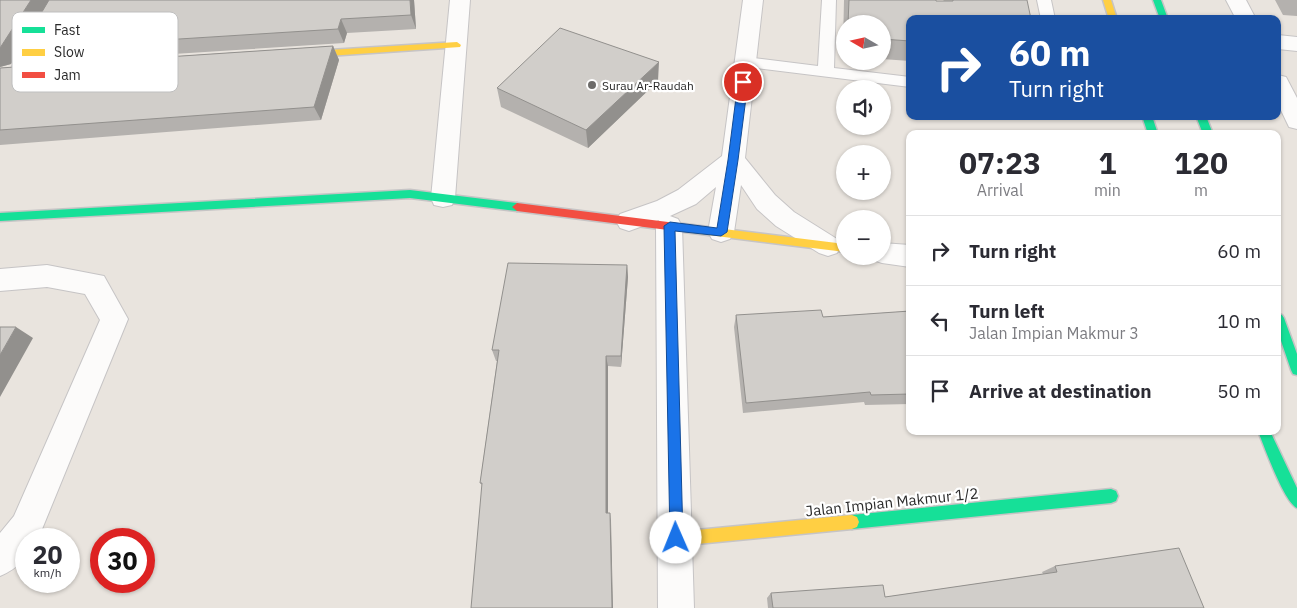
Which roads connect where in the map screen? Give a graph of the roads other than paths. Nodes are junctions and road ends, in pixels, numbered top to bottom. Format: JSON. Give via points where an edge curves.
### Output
{"nodes":[{"id":1,"x":58,"y":0,"type":"edge"},
{"id":2,"x":460,"y":0,"type":"edge"},
{"id":3,"x":753,"y":0,"type":"edge"},
{"id":4,"x":829,"y":0,"type":"edge"},
{"id":5,"x":1044,"y":0,"type":"edge"},
{"id":6,"x":1107,"y":0,"type":"edge"},
{"id":7,"x":1157,"y":0,"type":"edge"},
{"id":8,"x":1236,"y":0,"type":"edge"},
{"id":9,"x":50,"y":12,"type":"edge"},
{"id":10,"x":1047,"y":15,"type":"edge"},
{"id":11,"x":1112,"y":15,"type":"edge"},
{"id":12,"x":1163,"y":15,"type":"edge"},
{"id":13,"x":1244,"y":15,"type":"edge"},
{"id":14,"x":1281,"y":42,"type":"edge"},
{"id":15,"x":1297,"y":44,"type":"edge"},
{"id":16,"x":457,"y":45,"type":"junction"},
{"id":17,"x":290,"y":56,"type":"edge"},
{"id":18,"x":745,"y":62,"type":"junction"},
{"id":19,"x":826,"y":72,"type":"junction"},
{"id":20,"x":906,"y":82,"type":"edge"},
{"id":21,"x":1281,"y":88,"type":"edge"},
{"id":22,"x":1297,"y":121,"type":"edge"},
{"id":23,"x":733,"y":160,"type":"junction"},
{"id":24,"x":443,"y":198,"type":"junction"},
{"id":25,"x":0,"y":217,"type":"edge"},
{"id":26,"x":629,"y":221,"type":"junction"},
{"id":27,"x":670,"y":226,"type":"junction"},
{"id":28,"x":721,"y":232,"type":"junction"},
{"id":29,"x":836,"y":247,"type":"edge"},
{"id":30,"x":891,"y":254,"type":"edge"},
{"id":31,"x":906,"y":256,"type":"edge"},
{"id":32,"x":0,"y":280,"type":"edge"},
{"id":33,"x":1281,"y":326,"type":"edge"},
{"id":34,"x":1297,"y":370,"type":"edge"},
{"id":35,"x":1266,"y":435,"type":"edge"},
{"id":36,"x":1111,"y":496,"type":"dead end"},
{"id":37,"x":1297,"y":500,"type":"edge"},
{"id":38,"x":676,"y":538,"type":"junction"},
{"id":39,"x":0,"y":559,"type":"edge"},
{"id":40,"x":676,"y":608,"type":"edge"}],
"edges":[{"from":1,"to":9,"type":"lane"},
{"from":2,"to":16,"type":"street"},
{"from":3,"to":18,"type":"street"},
{"from":4,"to":19,"type":"lane"},
{"from":5,"to":10,"type":"lane"},
{"from":6,"to":11,"type":"street"},
{"from":7,"to":12,"type":"street"},
{"from":8,"to":13,"type":"street"},
{"from":14,"to":15,"type":"street"},
{"from":16,"to":17,"type":"street"},
{"from":16,"to":24,"type":"street"},
{"from":18,"to":19,"type":"lane"},
{"from":18,"to":23,"type":"street"},
{"from":19,"to":20,"type":"lane"},
{"from":21,"to":22,"type":"street"},
{"from":23,"to":26,"type":"street","via":[[687,197]]},
{"from":23,"to":28,"type":"street"},
{"from":23,"to":29,"type":"street","via":[[785,218]]},
{"from":24,"to":25,"type":"street","via":[[410,194]]},
{"from":24,"to":26,"type":"street"},
{"from":26,"to":27,"type":"street"},
{"from":27,"to":28,"type":"street"},
{"from":27,"to":38,"type":"street"},
{"from":28,"to":29,"type":"street"},
{"from":30,"to":31,"type":"street"},
{"from":32,"to":39,"type":"street","via":[[47,276],[94,284],[114,319],[26,528]]},
{"from":33,"to":34,"type":"street"},
{"from":35,"to":37,"type":"street"},
{"from":36,"to":38,"type":"street","name":"Jalan Impian Makmur 1/2"},
{"from":38,"to":40,"type":"street"}]}
